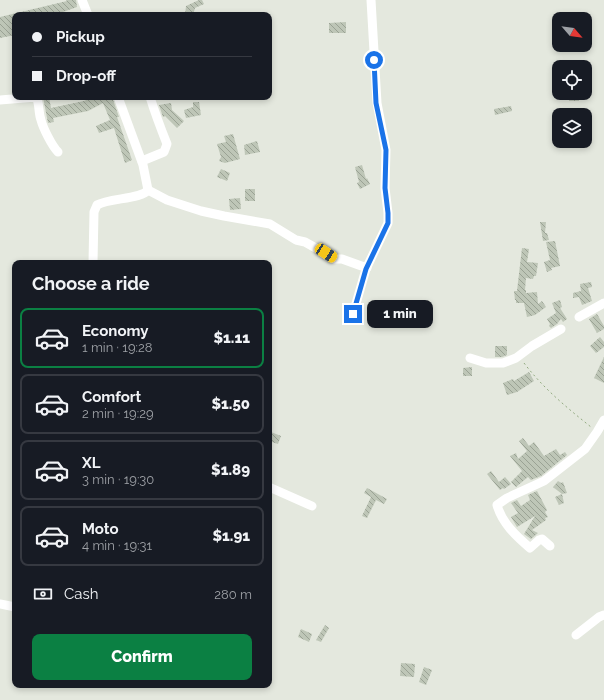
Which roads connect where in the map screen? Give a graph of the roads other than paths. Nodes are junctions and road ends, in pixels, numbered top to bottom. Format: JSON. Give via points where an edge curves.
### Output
{"nodes":[{"id":1,"x":82,"y":0,"type":"edge"},
{"id":2,"x":371,"y":0,"type":"edge"},
{"id":3,"x":87,"y":12,"type":"edge"},
{"id":4,"x":12,"y":99,"type":"edge"},
{"id":5,"x":0,"y":100,"type":"edge"},
{"id":6,"x":37,"y":100,"type":"edge"},
{"id":7,"x":119,"y":100,"type":"edge"},
{"id":8,"x":151,"y":100,"type":"edge"},
{"id":9,"x":58,"y":152,"type":"dead end"},
{"id":10,"x":142,"y":161,"type":"junction"},
{"id":11,"x":148,"y":190,"type":"junction"},
{"id":12,"x":93,"y":260,"type":"edge"},
{"id":13,"x":367,"y":268,"type":"junction"},
{"id":14,"x":604,"y":303,"type":"edge"},
{"id":15,"x":353,"y":314,"type":"dead end"},
{"id":16,"x":579,"y":317,"type":"dead end"},
{"id":17,"x":561,"y":329,"type":"dead end"},
{"id":18,"x":470,"y":358,"type":"dead end"},
{"id":19,"x":604,"y":420,"type":"edge"},
{"id":20,"x":272,"y":488,"type":"edge"},
{"id":21,"x":312,"y":506,"type":"dead end"},
{"id":22,"x":550,"y":546,"type":"dead end"},
{"id":23,"x":0,"y":604,"type":"edge"},
{"id":24,"x":12,"y":606,"type":"edge"},
{"id":25,"x":604,"y":615,"type":"edge"},
{"id":26,"x":576,"y":635,"type":"dead end"}],
"edges":[{"from":1,"to":3,"type":"street"},
{"from":2,"to":13,"type":"street","via":[[376,103],[386,150],[385,188],[388,223]]},
{"from":4,"to":5,"type":"street"},
{"from":6,"to":9,"type":"street","via":[[41,120]]},
{"from":7,"to":10,"type":"street"},
{"from":8,"to":10,"type":"street","via":[[167,144],[164,152]]},
{"from":10,"to":11,"type":"street"},
{"from":11,"to":12,"type":"street","via":[[143,194],[97,205],[94,212]]},
{"from":11,"to":13,"type":"street","via":[[167,200],[201,211],[270,224],[296,240],[335,258]]},
{"from":13,"to":15,"type":"street"},
{"from":14,"to":16,"type":"street"},
{"from":17,"to":18,"type":"street","via":[[503,364],[486,363]]},
{"from":19,"to":22,"type":"street","via":[[585,449],[544,481],[497,505],[508,526],[530,548],[542,539]]},
{"from":20,"to":21,"type":"street"},
{"from":23,"to":24,"type":"street"},
{"from":25,"to":26,"type":"street"}]}
